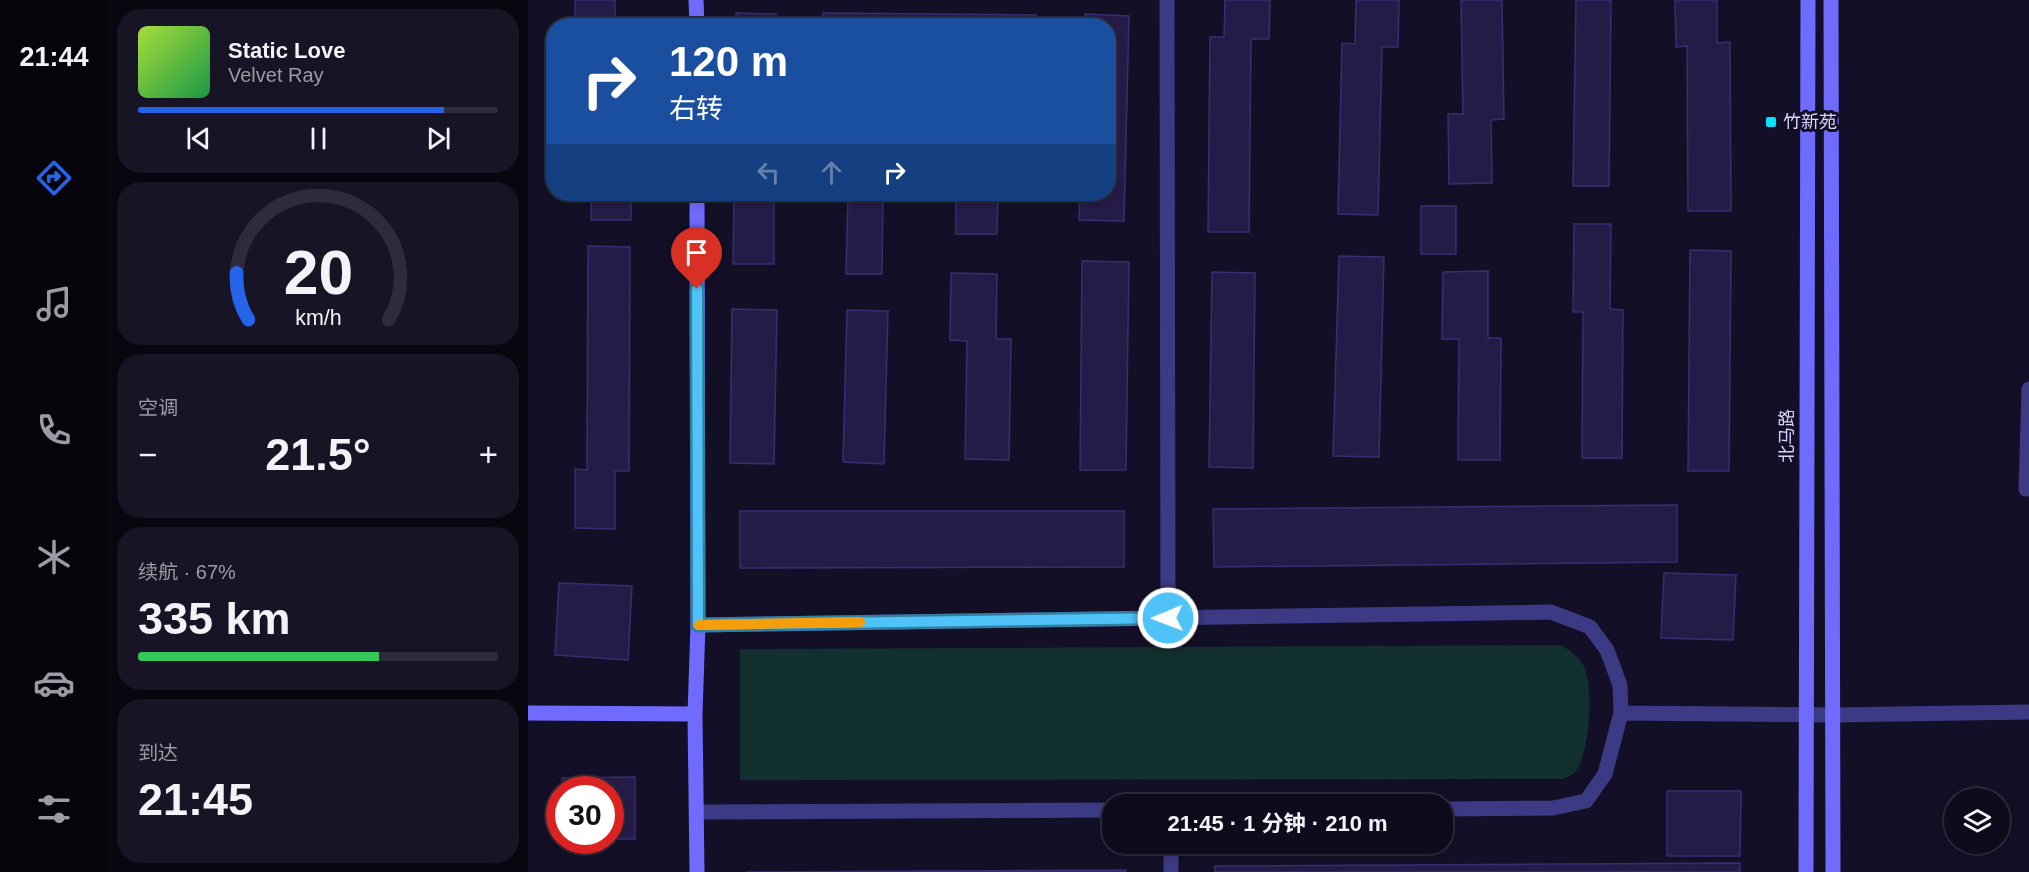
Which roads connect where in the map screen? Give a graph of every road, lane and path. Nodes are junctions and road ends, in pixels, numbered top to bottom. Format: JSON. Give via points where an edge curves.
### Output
{"nodes":[{"id":1,"x":696,"y":0,"type":"edge"},
{"id":2,"x":1167,"y":0,"type":"edge"},
{"id":3,"x":1808,"y":0,"type":"edge"},
{"id":4,"x":1832,"y":0,"type":"edge"},
{"id":5,"x":696,"y":18,"type":"edge"},
{"id":6,"x":697,"y":201,"type":"edge"},
{"id":7,"x":2029,"y":389,"type":"edge"},
{"id":8,"x":2026,"y":489,"type":"dead end"},
{"id":9,"x":1168,"y":618,"type":"junction"},
{"id":10,"x":698,"y":625,"type":"junction"},
{"id":11,"x":2029,"y":712,"type":"edge"},
{"id":12,"x":528,"y":713,"type":"edge"},
{"id":13,"x":1621,"y":713,"type":"junction"},
{"id":14,"x":695,"y":714,"type":"junction"},
{"id":15,"x":1806,"y":715,"type":"junction"},
{"id":16,"x":1833,"y":715,"type":"junction"},
{"id":17,"x":1453,"y":808,"type":"edge"},
{"id":18,"x":1102,"y":810,"type":"edge"},
{"id":19,"x":697,"y":812,"type":"junction"},
{"id":20,"x":1171,"y":854,"type":"edge"},
{"id":21,"x":697,"y":872,"type":"edge"},
{"id":22,"x":1171,"y":872,"type":"edge"},
{"id":23,"x":1806,"y":872,"type":"edge"},
{"id":24,"x":1833,"y":872,"type":"edge"}],
"edges":[{"from":1,"to":5,"type":"main road"},
{"from":2,"to":9,"type":"street"},
{"from":3,"to":15,"type":"main road","name":"北马路"},
{"from":4,"to":16,"type":"main road"},
{"from":6,"to":10,"type":"main road"},
{"from":7,"to":8,"type":"street"},
{"from":9,"to":10,"type":"street"},
{"from":9,"to":13,"type":"street","via":[[1551,612],[1590,627],[1607,650],[1620,685]]},
{"from":10,"to":14,"type":"main road"},
{"from":11,"to":16,"type":"street"},
{"from":12,"to":14,"type":"main road"},
{"from":13,"to":15,"type":"street"},
{"from":13,"to":17,"type":"street","via":[[1605,774],[1586,801],[1553,808]]},
{"from":14,"to":19,"type":"main road"},
{"from":15,"to":16,"type":"street"},
{"from":15,"to":23,"type":"main road","name":"北马路"},
{"from":16,"to":24,"type":"main road"},
{"from":18,"to":19,"type":"street"},
{"from":19,"to":21,"type":"main road"},
{"from":20,"to":22,"type":"street"}]}
